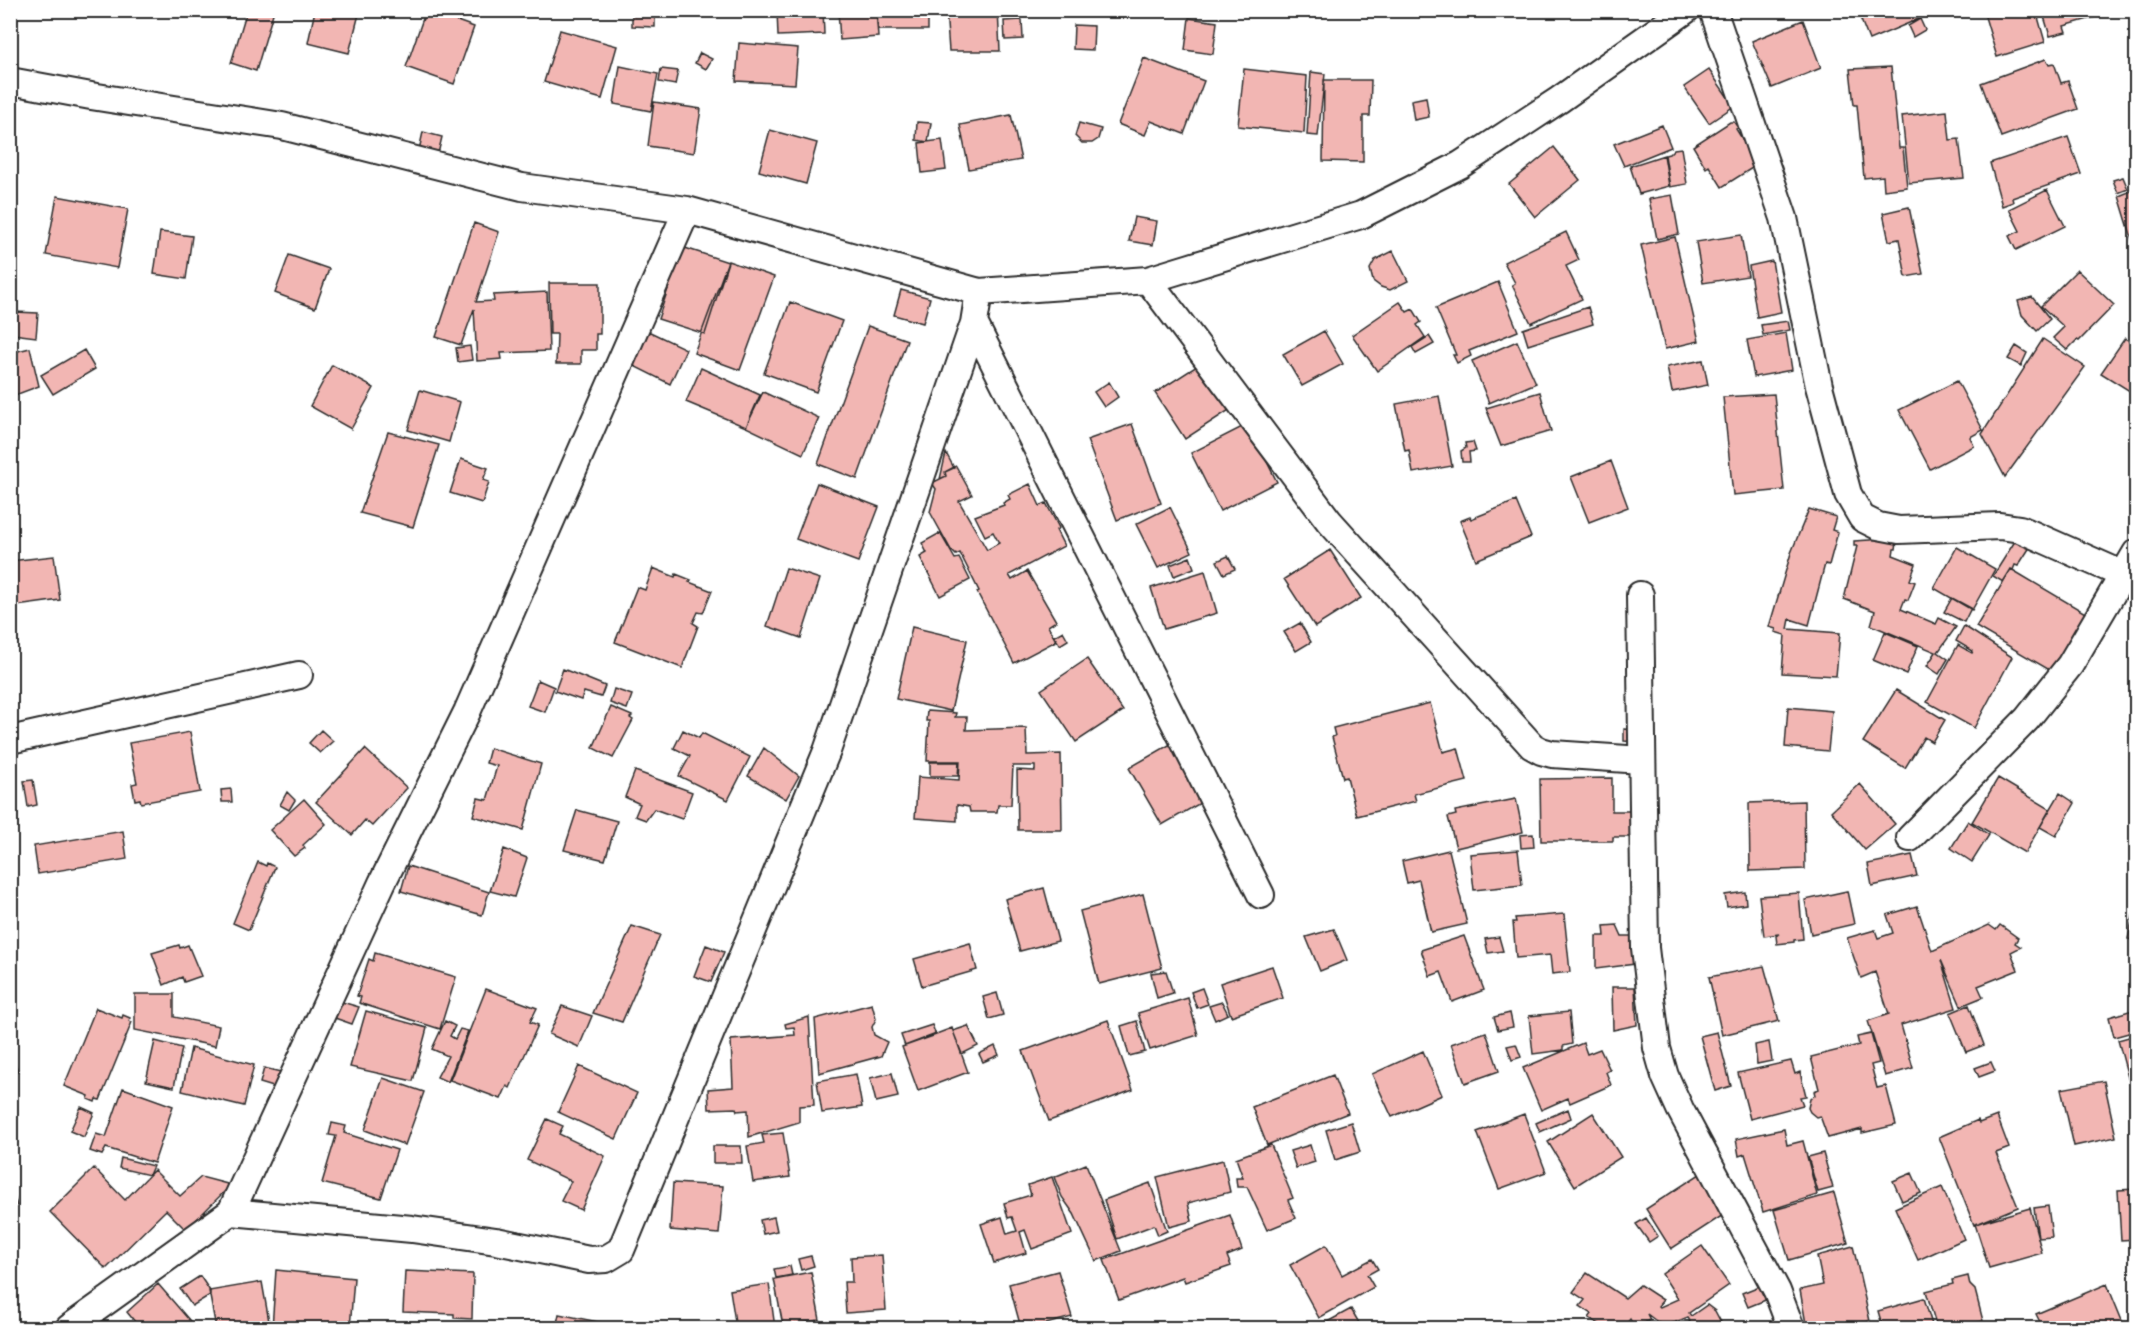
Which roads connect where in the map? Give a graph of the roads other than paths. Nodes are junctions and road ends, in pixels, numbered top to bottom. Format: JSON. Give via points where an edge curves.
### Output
{"nodes":[{"id":1,"x":1686,"y":10,"type":"edge"},
{"id":2,"x":1713,"y":10,"type":"edge"},
{"id":3,"x":10,"y":81,"type":"edge"},
{"id":4,"x":687,"y":210,"type":"junction"},
{"id":5,"x":1148,"y":280,"type":"junction"},
{"id":6,"x":979,"y":292,"type":"junction"},
{"id":7,"x":974,"y":323,"type":"junction"},
{"id":8,"x":2130,"y":564,"type":"edge"},
{"id":9,"x":1640,"y":595,"type":"dead end"},
{"id":10,"x":299,"y":675,"type":"dead end"},
{"id":11,"x":10,"y":740,"type":"edge"},
{"id":12,"x":1642,"y":760,"type":"junction"},
{"id":13,"x":1910,"y":838,"type":"dead end"},
{"id":14,"x":1261,"y":895,"type":"dead end"},
{"id":15,"x":231,"y":1212,"type":"junction"},
{"id":16,"x":69,"y":1329,"type":"edge"},
{"id":17,"x":1791,"y":1329,"type":"edge"}],
"edges":[{"from":1,"to":5,"type":"street","via":[[1460,165],[1361,215]]},
{"from":2,"to":8,"type":"street","via":[[1784,218],[1819,386],[1848,494],[1862,518],[1899,530],[2000,526],[2020,529]]},
{"from":3,"to":4,"type":"street","via":[[282,126],[522,187]]},
{"from":4,"to":6,"type":"street"},
{"from":4,"to":15,"type":"street","via":[[467,712],[382,883]]},
{"from":5,"to":6,"type":"street"},
{"from":5,"to":12,"type":"street","via":[[1329,521],[1532,746],[1552,754]]},
{"from":6,"to":7,"type":"street"},
{"from":7,"to":14,"type":"street"},
{"from":7,"to":15,"type":"street","via":[[827,751],[621,1250],[606,1259],[589,1260],[412,1229]]},
{"from":8,"to":13,"type":"street","via":[[2070,665],[2027,719]]},
{"from":9,"to":12,"type":"street"},
{"from":10,"to":11,"type":"street"},
{"from":12,"to":17,"type":"street","via":[[1644,948],[1657,1048],[1680,1109],[1777,1291]]},
{"from":15,"to":16,"type":"street"}]}
